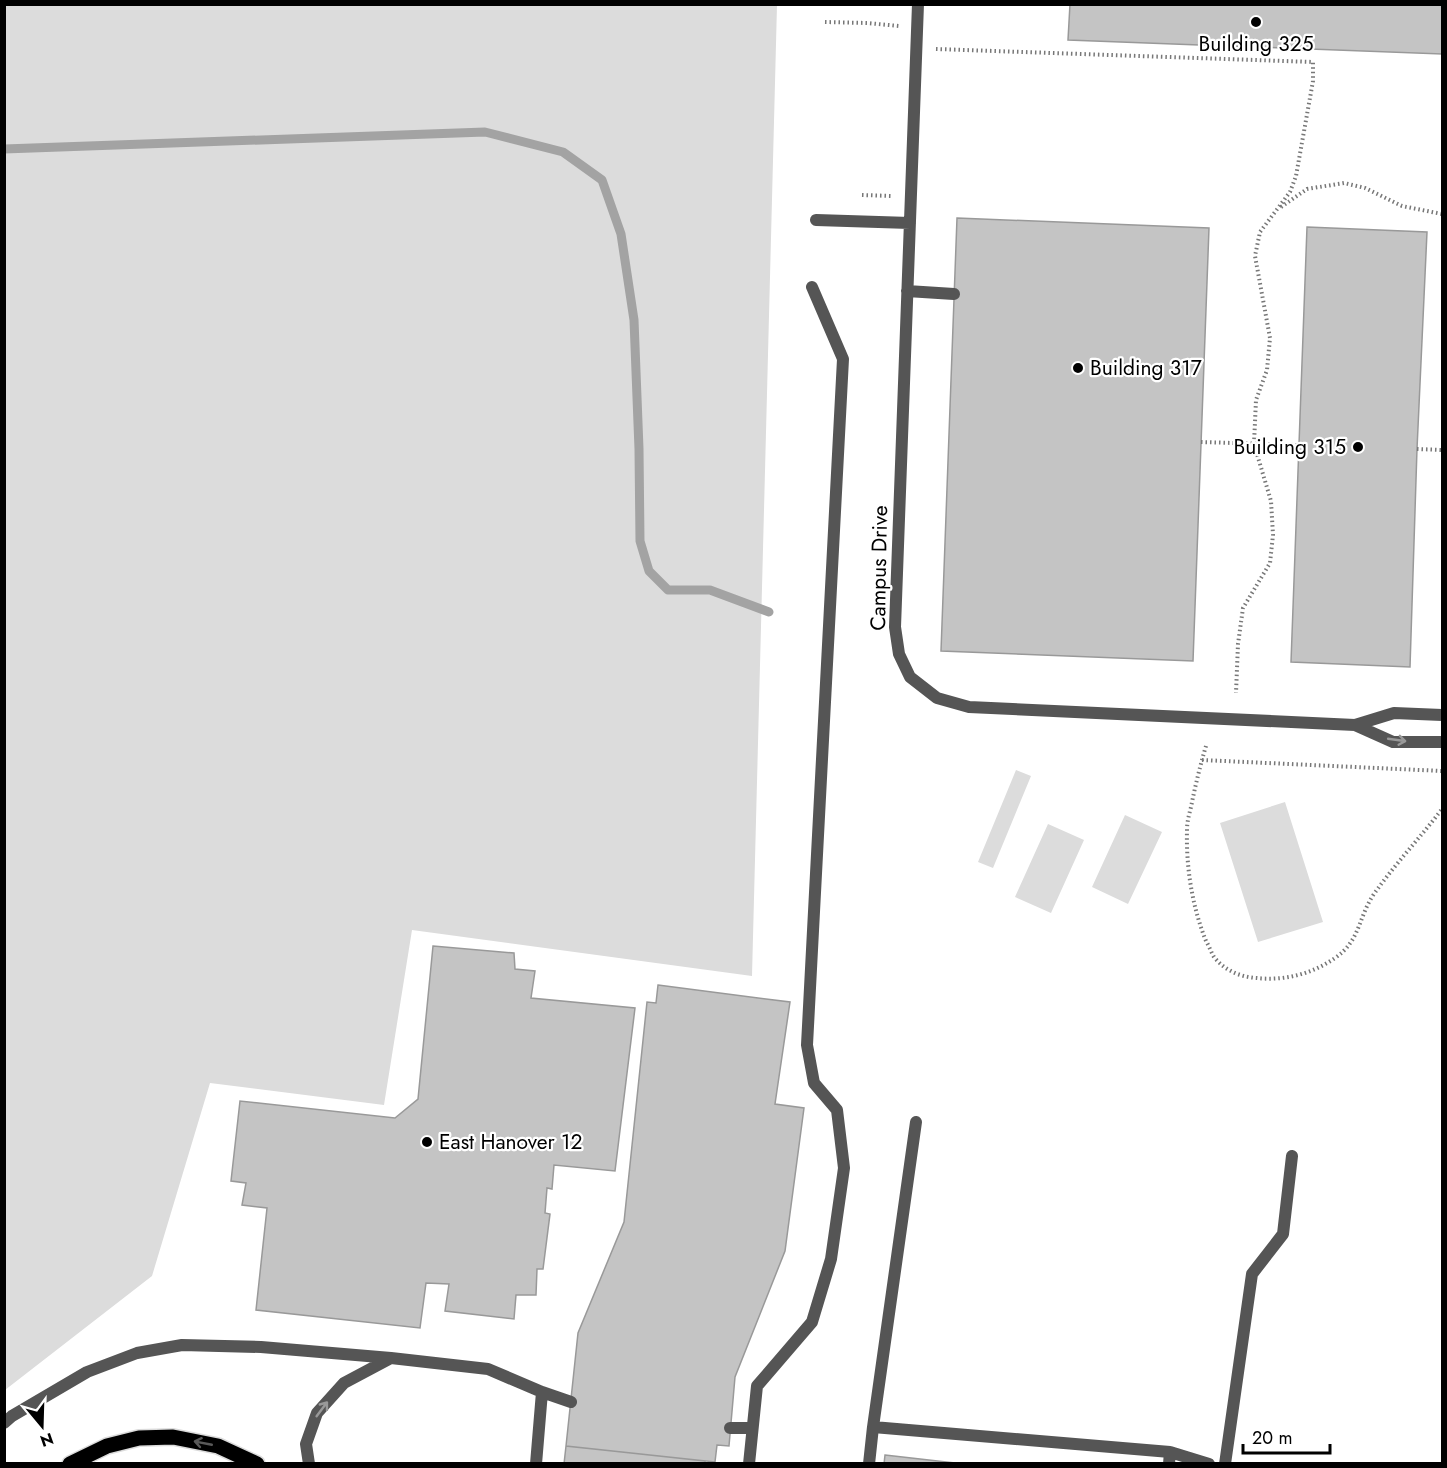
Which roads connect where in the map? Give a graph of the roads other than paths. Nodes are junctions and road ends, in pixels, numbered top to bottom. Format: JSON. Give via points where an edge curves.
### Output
{"nodes":[{"id":1,"x":918,"y":4,"type":"edge"},
{"id":2,"x":816,"y":220,"type":"dead end"},
{"id":3,"x":910,"y":223,"type":"junction"},
{"id":4,"x":812,"y":287,"type":"dead end"},
{"id":5,"x":907,"y":291,"type":"junction"},
{"id":6,"x":954,"y":294,"type":"dead end"},
{"id":7,"x":1443,"y":715,"type":"edge"},
{"id":8,"x":1355,"y":725,"type":"junction"},
{"id":9,"x":1443,"y":742,"type":"edge"},
{"id":10,"x":916,"y":1122,"type":"dead end"},
{"id":11,"x":1292,"y":1156,"type":"dead end"},
{"id":12,"x":391,"y":1358,"type":"junction"},
{"id":13,"x":542,"y":1392,"type":"junction"},
{"id":14,"x":571,"y":1402,"type":"dead end"},
{"id":15,"x":4,"y":1423,"type":"edge"},
{"id":16,"x":873,"y":1427,"type":"junction"},
{"id":17,"x":730,"y":1428,"type":"dead end"},
{"id":18,"x":752,"y":1428,"type":"junction"},
{"id":19,"x":1169,"y":1458,"type":"edge"},
{"id":20,"x":70,"y":1464,"type":"edge"},
{"id":21,"x":257,"y":1464,"type":"edge"},
{"id":22,"x":309,"y":1464,"type":"edge"},
{"id":23,"x":536,"y":1464,"type":"edge"},
{"id":24,"x":748,"y":1464,"type":"edge"},
{"id":25,"x":869,"y":1464,"type":"edge"},
{"id":26,"x":1209,"y":1464,"type":"edge"},
{"id":27,"x":1225,"y":1464,"type":"edge"}],
"edges":[{"from":1,"to":3,"type":"lane","name":"Campus Drive"},
{"from":2,"to":3,"type":"lane"},
{"from":3,"to":5,"type":"lane","name":"Campus Drive"},
{"from":4,"to":18,"type":"lane","via":[[843,359],[807,1045],[814,1083],[837,1110],[844,1168],[831,1258],[812,1322],[757,1386]]},
{"from":5,"to":6,"type":"lane"},
{"from":5,"to":8,"type":"lane","name":"Campus Drive","via":[[895,627],[899,654],[910,677],[937,698],[969,707]]},
{"from":7,"to":8,"type":"lane","name":"Campus Drive","via":[[1394,713]]},
{"from":8,"to":9,"type":"lane","name":"Campus Drive","one_way":true,"via":[[1394,742]]},
{"from":10,"to":16,"type":"lane"},
{"from":11,"to":27,"type":"lane","via":[[1283,1234],[1252,1274]]},
{"from":12,"to":13,"type":"lane","via":[[488,1369]]},
{"from":12,"to":15,"type":"lane","via":[[182,1345],[137,1353],[87,1372]]},
{"from":22,"to":12,"type":"lane","one_way":true,"via":[[306,1444],[317,1413],[344,1383]]},
{"from":13,"to":14,"type":"lane"},
{"from":13,"to":23,"type":"lane"},
{"from":16,"to":19,"type":"lane"},
{"from":16,"to":25,"type":"lane"},
{"from":17,"to":18,"type":"lane"},
{"from":18,"to":24,"type":"lane"},
{"from":19,"to":26,"type":"lane"},
{"from":21,"to":20,"type":"main road","one_way":true,"via":[[218,1446],[173,1437],[139,1438],[107,1446]]}]}
